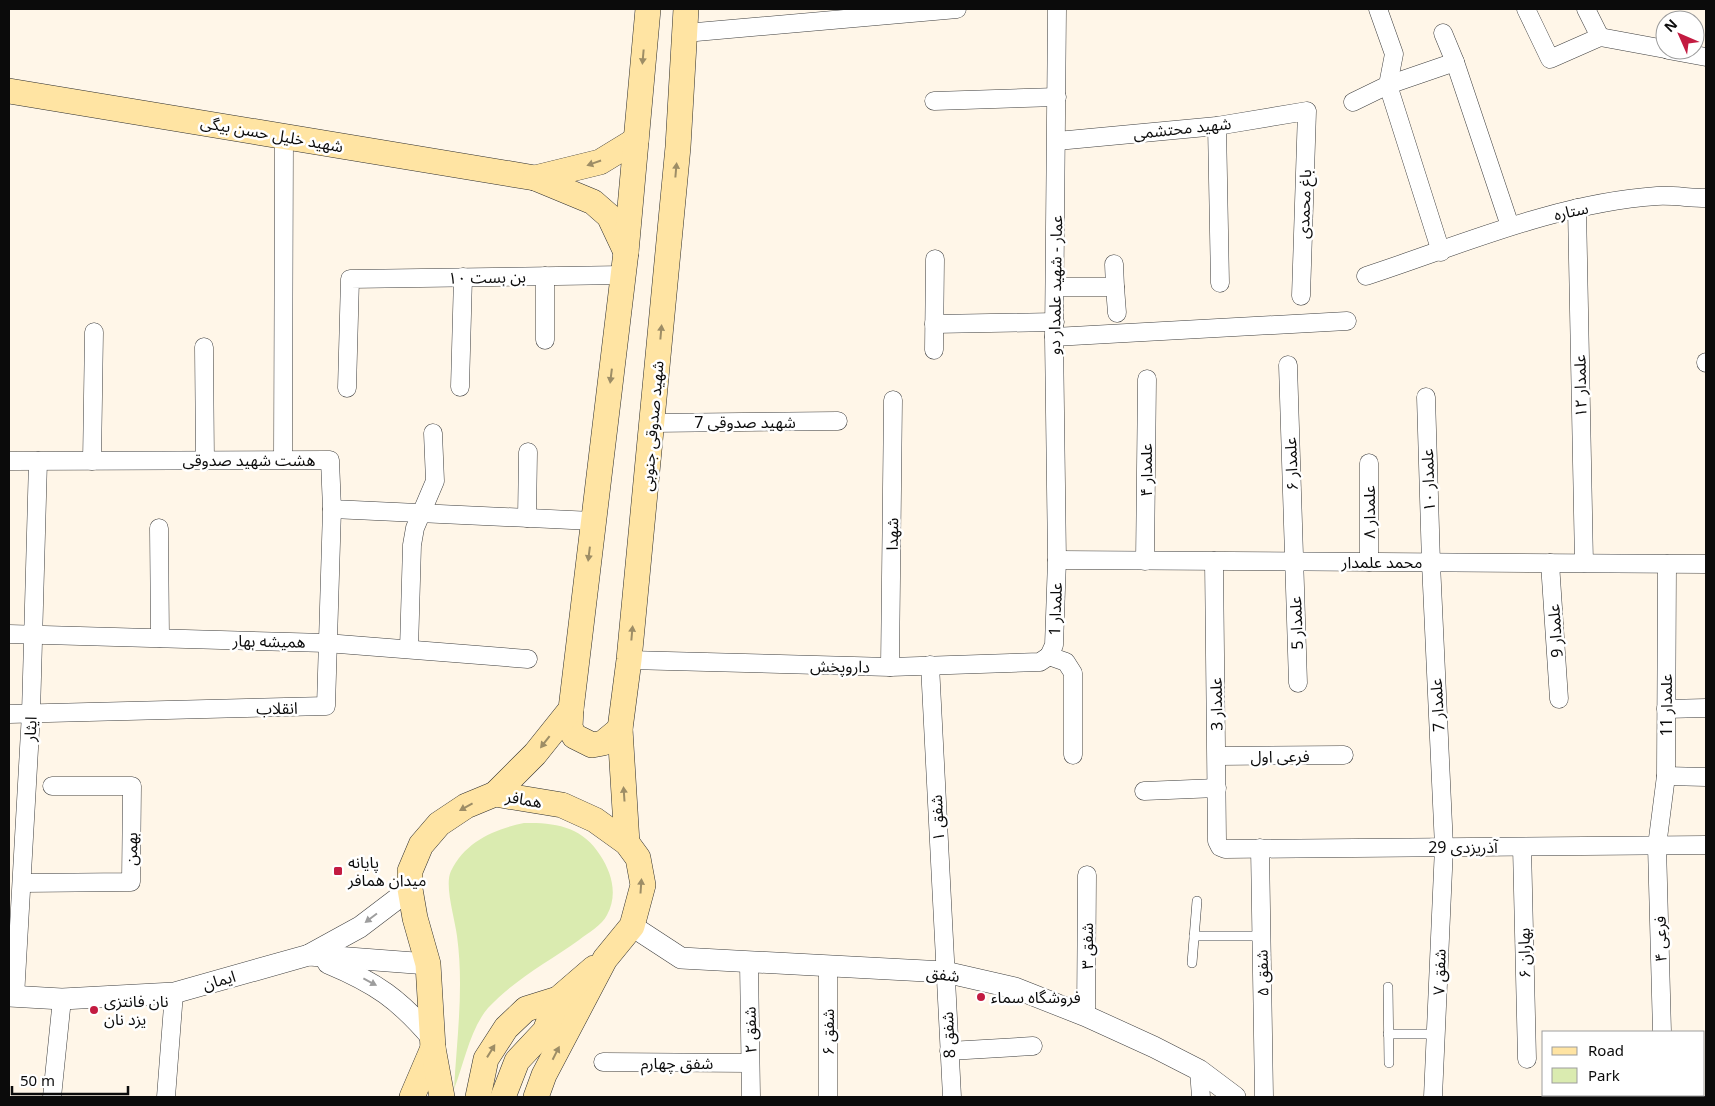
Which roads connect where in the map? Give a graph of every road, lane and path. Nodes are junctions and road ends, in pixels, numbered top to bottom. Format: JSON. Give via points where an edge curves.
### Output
{"nodes":[{"id":1,"x":648,"y":9,"type":"edge"},
{"id":2,"x":686,"y":9,"type":"edge"},
{"id":3,"x":957,"y":9,"type":"edge"},
{"id":4,"x":1057,"y":9,"type":"edge"},
{"id":5,"x":1378,"y":9,"type":"edge"},
{"id":6,"x":1526,"y":9,"type":"edge"},
{"id":7,"x":1586,"y":9,"type":"edge"},
{"id":8,"x":794,"y":16,"type":"edge"},
{"id":9,"x":684,"y":33,"type":"junction"},
{"id":10,"x":1443,"y":34,"type":"dead end"},
{"id":11,"x":1600,"y":37,"type":"junction"},
{"id":12,"x":1655,"y":48,"type":"edge"},
{"id":13,"x":1455,"y":62,"type":"junction"},
{"id":14,"x":1388,"y":85,"type":"junction"},
{"id":15,"x":9,"y":90,"type":"edge"},
{"id":16,"x":1057,"y":97,"type":"junction"},
{"id":17,"x":934,"y":101,"type":"dead end"},
{"id":18,"x":1353,"y":102,"type":"dead end"},
{"id":19,"x":1307,"y":111,"type":"joint"},
{"id":20,"x":1217,"y":126,"type":"junction"},
{"id":21,"x":284,"y":136,"type":"junction"},
{"id":22,"x":636,"y":140,"type":"junction"},
{"id":23,"x":1057,"y":141,"type":"junction"},
{"id":24,"x":535,"y":178,"type":"junction"},
{"id":25,"x":1706,"y":198,"type":"edge"},
{"id":26,"x":1577,"y":208,"type":"junction"},
{"id":27,"x":1510,"y":226,"type":"junction"},
{"id":28,"x":1441,"y":252,"type":"junction"},
{"id":29,"x":935,"y":259,"type":"dead end"},
{"id":30,"x":625,"y":263,"type":"junction"},
{"id":31,"x":1114,"y":264,"type":"dead end"},
{"id":32,"x":545,"y":276,"type":"junction"},
{"id":33,"x":1366,"y":276,"type":"dead end"},
{"id":34,"x":463,"y":278,"type":"junction"},
{"id":35,"x":1220,"y":282,"type":"dead end"},
{"id":36,"x":1056,"y":287,"type":"junction"},
{"id":37,"x":1115,"y":287,"type":"junction"},
{"id":38,"x":1301,"y":296,"type":"dead end"},
{"id":39,"x":1117,"y":313,"type":"dead end"},
{"id":40,"x":1347,"y":321,"type":"dead end"},
{"id":41,"x":934,"y":324,"type":"junction"},
{"id":42,"x":1054,"y":330,"type":"junction"},
{"id":43,"x":94,"y":332,"type":"dead end"},
{"id":44,"x":545,"y":340,"type":"dead end"},
{"id":45,"x":204,"y":347,"type":"dead end"},
{"id":46,"x":934,"y":350,"type":"dead end"},
{"id":47,"x":1288,"y":365,"type":"dead end"},
{"id":48,"x":1147,"y":379,"type":"dead end"},
{"id":49,"x":347,"y":388,"type":"dead end"},
{"id":50,"x":460,"y":388,"type":"dead end"},
{"id":51,"x":1426,"y":397,"type":"dead end"},
{"id":52,"x":893,"y":400,"type":"dead end"},
{"id":53,"x":838,"y":421,"type":"dead end"},
{"id":54,"x":652,"y":423,"type":"junction"},
{"id":55,"x":433,"y":433,"type":"dead end"},
{"id":56,"x":528,"y":452,"type":"dead end"},
{"id":57,"x":283,"y":460,"type":"junction"},
{"id":58,"x":9,"y":461,"type":"edge"},
{"id":59,"x":38,"y":461,"type":"junction"},
{"id":60,"x":92,"y":461,"type":"junction"},
{"id":61,"x":205,"y":461,"type":"junction"},
{"id":62,"x":1369,"y":463,"type":"dead end"},
{"id":63,"x":332,"y":509,"type":"junction"},
{"id":64,"x":421,"y":514,"type":"junction"},
{"id":65,"x":527,"y":518,"type":"junction"},
{"id":66,"x":593,"y":521,"type":"junction"},
{"id":67,"x":159,"y":528,"type":"dead end"},
{"id":68,"x":1057,"y":560,"type":"junction"},
{"id":69,"x":1146,"y":561,"type":"junction"},
{"id":70,"x":1214,"y":561,"type":"junction"},
{"id":71,"x":1293,"y":562,"type":"junction"},
{"id":72,"x":1369,"y":562,"type":"junction"},
{"id":73,"x":1431,"y":562,"type":"junction"},
{"id":74,"x":1550,"y":563,"type":"junction"},
{"id":75,"x":1584,"y":563,"type":"junction"},
{"id":76,"x":1667,"y":564,"type":"junction"},
{"id":77,"x":1706,"y":564,"type":"edge"},
{"id":78,"x":9,"y":634,"type":"edge"},
{"id":79,"x":31,"y":635,"type":"junction"},
{"id":80,"x":160,"y":638,"type":"junction"},
{"id":81,"x":326,"y":642,"type":"junction"},
{"id":82,"x":409,"y":648,"type":"junction"},
{"id":83,"x":1049,"y":656,"type":"junction"},
{"id":84,"x":528,"y":659,"type":"dead end"},
{"id":85,"x":629,"y":660,"type":"junction"},
{"id":86,"x":930,"y":665,"type":"junction"},
{"id":87,"x":890,"y":667,"type":"junction"},
{"id":88,"x":1298,"y":683,"type":"dead end"},
{"id":89,"x":1559,"y":699,"type":"dead end"},
{"id":90,"x":1706,"y":708,"type":"edge"},
{"id":91,"x":571,"y":709,"type":"junction"},
{"id":92,"x":1666,"y":709,"type":"junction"},
{"id":93,"x":31,"y":713,"type":"junction"},
{"id":94,"x":9,"y":714,"type":"edge"},
{"id":95,"x":620,"y":729,"type":"junction"},
{"id":96,"x":1073,"y":755,"type":"dead end"},
{"id":97,"x":1344,"y":755,"type":"dead end"},
{"id":98,"x":1217,"y":756,"type":"junction"},
{"id":99,"x":1666,"y":776,"type":"junction"},
{"id":100,"x":1706,"y":777,"type":"edge"},
{"id":101,"x":52,"y":786,"type":"dead end"},
{"id":102,"x":1217,"y":788,"type":"junction"},
{"id":103,"x":1144,"y":791,"type":"dead end"},
{"id":104,"x":495,"y":794,"type":"junction"},
{"id":105,"x":627,"y":843,"type":"junction"},
{"id":106,"x":1706,"y":845,"type":"edge"},
{"id":107,"x":1657,"y":846,"type":"junction"},
{"id":108,"x":1220,"y":847,"type":"joint"},
{"id":109,"x":1444,"y":847,"type":"junction"},
{"id":110,"x":1522,"y":847,"type":"junction"},
{"id":111,"x":1260,"y":848,"type":"junction"},
{"id":112,"x":1087,"y":875,"type":"dead end"},
{"id":113,"x":22,"y":883,"type":"junction"},
{"id":114,"x":410,"y":889,"type":"junction"},
{"id":115,"x":1197,"y":901,"type":"dead end"},
{"id":116,"x":632,"y":926,"type":"junction"},
{"id":117,"x":1194,"y":936,"type":"junction"},
{"id":118,"x":1261,"y":936,"type":"junction"},
{"id":119,"x":309,"y":955,"type":"junction"},
{"id":120,"x":605,"y":958,"type":"junction"},
{"id":121,"x":749,"y":962,"type":"junction"},
{"id":122,"x":1192,"y":963,"type":"dead end"},
{"id":123,"x":428,"y":964,"type":"junction"},
{"id":124,"x":828,"y":966,"type":"junction"},
{"id":125,"x":945,"y":972,"type":"junction"},
{"id":126,"x":1388,"y":987,"type":"dead end"},
{"id":127,"x":174,"y":993,"type":"junction"},
{"id":128,"x":12,"y":996,"type":"edge"},
{"id":129,"x":62,"y":999,"type":"junction"},
{"id":130,"x":558,"y":999,"type":"junction"},
{"id":131,"x":1086,"y":1016,"type":"junction"},
{"id":132,"x":1662,"y":1031,"type":"edge"},
{"id":133,"x":1388,"y":1034,"type":"junction"},
{"id":134,"x":1437,"y":1034,"type":"junction"},
{"id":135,"x":433,"y":1043,"type":"junction"},
{"id":136,"x":1033,"y":1046,"type":"dead end"},
{"id":137,"x":949,"y":1051,"type":"junction"},
{"id":138,"x":1527,"y":1059,"type":"dead end"},
{"id":139,"x":603,"y":1062,"type":"dead end"},
{"id":140,"x":1388,"y":1063,"type":"dead end"},
{"id":141,"x":750,"y":1064,"type":"junction"},
{"id":142,"x":1199,"y":1070,"type":"junction"},
{"id":143,"x":52,"y":1097,"type":"edge"},
{"id":144,"x":166,"y":1097,"type":"edge"},
{"id":145,"x":412,"y":1097,"type":"edge"},
{"id":146,"x":442,"y":1097,"type":"edge"},
{"id":147,"x":478,"y":1097,"type":"edge"},
{"id":148,"x":503,"y":1097,"type":"edge"},
{"id":149,"x":536,"y":1097,"type":"edge"},
{"id":150,"x":751,"y":1097,"type":"edge"},
{"id":151,"x":828,"y":1097,"type":"edge"},
{"id":152,"x":952,"y":1097,"type":"edge"},
{"id":153,"x":1201,"y":1097,"type":"edge"},
{"id":154,"x":1235,"y":1097,"type":"edge"},
{"id":155,"x":1264,"y":1097,"type":"edge"},
{"id":156,"x":1433,"y":1097,"type":"edge"}],
"edges":[{"from":1,"to":22,"type":"main road","one_way":true},
{"from":2,"to":9,"type":"main road","name":"شهید صدوقی جنوبی"},
{"from":3,"to":8,"type":"street"},
{"from":4,"to":16,"type":"street","name":"عمار - شهید علمدار دو"},
{"from":5,"to":14,"type":"street","via":[[1394,54]]},
{"from":6,"to":11,"type":"street","via":[[1550,58]]},
{"from":7,"to":11,"type":"street"},
{"from":8,"to":9,"type":"street"},
{"from":54,"to":9,"type":"main road","name":"شهید صدوقی جنوبی","one_way":true,"via":[[678,147]]},
{"from":10,"to":13,"type":"street"},
{"from":11,"to":12,"type":"street"},
{"from":13,"to":14,"type":"street"},
{"from":13,"to":27,"type":"street"},
{"from":14,"to":18,"type":"street"},
{"from":14,"to":28,"type":"street"},
{"from":15,"to":21,"type":"main road","name":"شهید خلیل حسن بیگی"},
{"from":16,"to":17,"type":"street"},
{"from":16,"to":23,"type":"street","name":"عمار - شهید علمدار دو"},
{"from":19,"to":20,"type":"street","name":"شهید محتشمی"},
{"from":19,"to":38,"type":"street","name":"باغ محمدی"},
{"from":20,"to":23,"type":"street","name":"شهید محتشمی"},
{"from":20,"to":35,"type":"street"},
{"from":21,"to":24,"type":"main road","name":"شهید خلیل حسن بیگی"},
{"from":21,"to":57,"type":"street"},
{"from":22,"to":24,"type":"main road","one_way":true,"via":[[600,162]]},
{"from":22,"to":30,"type":"main road"},
{"from":23,"to":36,"type":"street","name":"عمار - شهید علمدار دو"},
{"from":24,"to":30,"type":"main road","via":[[592,202],[609,216]]},
{"from":25,"to":26,"type":"street","name":"ستاره","via":[[1657,196]]},
{"from":26,"to":27,"type":"street","name":"ستاره"},
{"from":26,"to":75,"type":"street","name":"علمدار ۱۲"},
{"from":27,"to":28,"type":"street","name":"ستاره"},
{"from":28,"to":33,"type":"street","name":"ستاره"},
{"from":29,"to":41,"type":"street"},
{"from":30,"to":32,"type":"street","name":"بن بست ۱۰"},
{"from":30,"to":66,"type":"main road","one_way":true},
{"from":31,"to":37,"type":"street"},
{"from":32,"to":34,"type":"street","name":"بن بست ۱۰"},
{"from":32,"to":44,"type":"street"},
{"from":34,"to":49,"type":"street","name":"بن بست ۱۰","via":[[350,279]]},
{"from":34,"to":50,"type":"street"},
{"from":36,"to":37,"type":"street"},
{"from":36,"to":42,"type":"street","name":"عمار - شهید علمدار دو"},
{"from":37,"to":39,"type":"street"},
{"from":40,"to":42,"type":"street"},
{"from":41,"to":42,"type":"street"},
{"from":41,"to":46,"type":"street"},
{"from":42,"to":68,"type":"street","name":"عمار - شهید علمدار دو"},
{"from":43,"to":60,"type":"street"},
{"from":45,"to":61,"type":"street"},
{"from":47,"to":71,"type":"street","name":"علمدار ۶"},
{"from":48,"to":69,"type":"street","name":"علمدار ۴"},
{"from":51,"to":73,"type":"street","name":"علمدار ۱۰"},
{"from":52,"to":87,"type":"street","name":"شهدا"},
{"from":53,"to":54,"type":"street","name":"شهید صدوقی 7"},
{"from":85,"to":54,"type":"main road","name":"شهید صدوقی جنوبی","one_way":true},
{"from":55,"to":64,"type":"street","via":[[435,481]]},
{"from":56,"to":65,"type":"street"},
{"from":57,"to":61,"type":"street","name":"هشت شهید صدوقی"},
{"from":57,"to":63,"type":"street","name":"هشت شهید صدوقی","via":[[330,460]]},
{"from":58,"to":59,"type":"street"},
{"from":59,"to":60,"type":"street","name":"هشت شهید صدوقی"},
{"from":59,"to":79,"type":"street","name":"ایثار"},
{"from":60,"to":61,"type":"street","name":"هشت شهید صدوقی"},
{"from":62,"to":72,"type":"street","name":"علمدار ۸"},
{"from":63,"to":64,"type":"street"},
{"from":63,"to":81,"type":"street","name":"انقلاب"},
{"from":64,"to":65,"type":"street"},
{"from":64,"to":82,"type":"street","via":[[412,545]]},
{"from":65,"to":66,"type":"street"},
{"from":66,"to":91,"type":"main road","one_way":true},
{"from":67,"to":80,"type":"street"},
{"from":68,"to":69,"type":"street","name":"محمد علمدار"},
{"from":68,"to":83,"type":"street","name":"علمدار 1","via":[[1054,645]]},
{"from":69,"to":70,"type":"street","name":"محمد علمدار"},
{"from":70,"to":71,"type":"street","name":"محمد علمدار"},
{"from":70,"to":98,"type":"street","name":"علمدار 3"},
{"from":71,"to":72,"type":"street","name":"محمد علمدار"},
{"from":71,"to":88,"type":"street","name":"علمدار 5"},
{"from":72,"to":73,"type":"street","name":"محمد علمدار"},
{"from":73,"to":74,"type":"street","name":"محمد علمدار"},
{"from":73,"to":109,"type":"street","name":"علمدار 7"},
{"from":74,"to":75,"type":"street","name":"محمد علمدار"},
{"from":74,"to":89,"type":"street","name":"علمدار 9"},
{"from":75,"to":76,"type":"street","name":"محمد علمدار"},
{"from":76,"to":77,"type":"street","name":"محمد علمدار"},
{"from":76,"to":92,"type":"street","name":"علمدار 11"},
{"from":78,"to":79,"type":"street","name":"همیشه بهار"},
{"from":79,"to":80,"type":"street","name":"همیشه بهار"},
{"from":79,"to":93,"type":"street","name":"ایثار"},
{"from":80,"to":81,"type":"street","name":"همیشه بهار"},
{"from":81,"to":82,"type":"street","name":"همیشه بهار"},
{"from":81,"to":93,"type":"street","name":"انقلاب","via":[[326,706]]},
{"from":82,"to":84,"type":"street","name":"همیشه بهار"},
{"from":83,"to":86,"type":"street","name":"داروپخش","via":[[1040,662]]},
{"from":83,"to":96,"type":"street","via":[[1066,662],[1073,673]]},
{"from":85,"to":87,"type":"street","name":"داروپخش"},
{"from":85,"to":95,"type":"main road","name":"شهید صدوقی جنوبی"},
{"from":86,"to":87,"type":"street","name":"داروپخش"},
{"from":86,"to":125,"type":"street","name":"شفق ۱"},
{"from":90,"to":92,"type":"street"},
{"from":91,"to":95,"type":"main road","via":[[570,727],[574,736],[592,745],[604,743]]},
{"from":91,"to":104,"type":"main road","one_way":true,"via":[[535,754]]},
{"from":92,"to":99,"type":"street","name":"علمدار 11"},
{"from":93,"to":94,"type":"street"},
{"from":93,"to":113,"type":"street","name":"ایثار"},
{"from":105,"to":95,"type":"main road","name":"شهید صدوقی جنوبی","one_way":true},
{"from":97,"to":98,"type":"street","name":"فرعی اول"},
{"from":98,"to":102,"type":"street","name":"علمدار 3"},
{"from":99,"to":100,"type":"street"},
{"from":99,"to":107,"type":"street","name":"علمدار 11"},
{"from":101,"to":113,"type":"street","name":"بهمن","via":[[132,786],[131,882]]},
{"from":102,"to":103,"type":"street"},
{"from":102,"to":108,"type":"street","name":"علمدار 3"},
{"from":104,"to":105,"type":"main road","name":"همافر","via":[[562,805],[596,820]]},
{"from":104,"to":114,"type":"main road","name":"همافر","one_way":true,"via":[[466,806],[438,824],[421,845],[410,870]]},
{"from":116,"to":105,"type":"main road","name":"همافر","one_way":true,"via":[[643,885],[638,858]]},
{"from":106,"to":107,"type":"street","name":"آذریزدی 29"},
{"from":107,"to":110,"type":"street","name":"آذریزدی 29"},
{"from":107,"to":132,"type":"street","name":"فرعی ۴"},
{"from":108,"to":111,"type":"street","name":"آذریزدی 29"},
{"from":109,"to":110,"type":"street","name":"آذریزدی 29"},
{"from":109,"to":111,"type":"street","name":"آذریزدی 29"},
{"from":109,"to":134,"type":"street","name":"شفق ۷"},
{"from":110,"to":138,"type":"street","name":"بهاران ۶"},
{"from":111,"to":118,"type":"street","name":"شفق ۵"},
{"from":112,"to":131,"type":"street","name":"شفق ۳"},
{"from":113,"to":128,"type":"street","name":"ایثار"},
{"from":114,"to":119,"type":"street","one_way":true,"via":[[360,927]]},
{"from":114,"to":123,"type":"main road","name":"همافر"},
{"from":115,"to":117,"type":"lane"},
{"from":116,"to":120,"type":"main road","name":"همافر"},
{"from":116,"to":121,"type":"street","name":"شفق","via":[[681,958]]},
{"from":117,"to":118,"type":"lane"},
{"from":117,"to":122,"type":"lane"},
{"from":118,"to":155,"type":"street","name":"شفق ۵"},
{"from":119,"to":123,"type":"street","name":"ایمان"},
{"from":119,"to":127,"type":"street","name":"ایمان"},
{"from":119,"to":135,"type":"street","one_way":true,"via":[[385,990],[413,1016]]},
{"from":120,"to":130,"type":"main road"},
{"from":149,"to":120,"type":"main road","one_way":true,"via":[[544,1075]]},
{"from":121,"to":124,"type":"street","name":"شفق"},
{"from":121,"to":141,"type":"street","name":"شفق ۲"},
{"from":123,"to":135,"type":"main road"},
{"from":124,"to":125,"type":"street","name":"شفق"},
{"from":124,"to":151,"type":"street","name":"شفق ۶"},
{"from":125,"to":131,"type":"street","name":"شفق","via":[[1015,988]]},
{"from":125,"to":137,"type":"street","name":"شفق 8"},
{"from":126,"to":133,"type":"lane"},
{"from":127,"to":129,"type":"street","name":"ایمان"},
{"from":127,"to":144,"type":"street"},
{"from":128,"to":129,"type":"street","name":"ایمان"},
{"from":129,"to":143,"type":"street"},
{"from":147,"to":130,"type":"main road","one_way":true,"via":[[486,1059],[506,1028],[526,1009]]},
{"from":130,"to":148,"type":"main road","via":[[545,1031],[517,1061]]},
{"from":131,"to":142,"type":"street","name":"شفق"},
{"from":133,"to":134,"type":"lane"},
{"from":133,"to":140,"type":"lane"},
{"from":134,"to":156,"type":"street","name":"شفق ۷"},
{"from":135,"to":145,"type":"main road"},
{"from":135,"to":146,"type":"main road"},
{"from":136,"to":137,"type":"street"},
{"from":137,"to":152,"type":"street","name":"شفق 8"},
{"from":139,"to":141,"type":"street","name":"شفق چهارم"},
{"from":141,"to":150,"type":"street","name":"شفق ۲"},
{"from":142,"to":153,"type":"street"},
{"from":142,"to":154,"type":"street","name":"شفق"}]}
